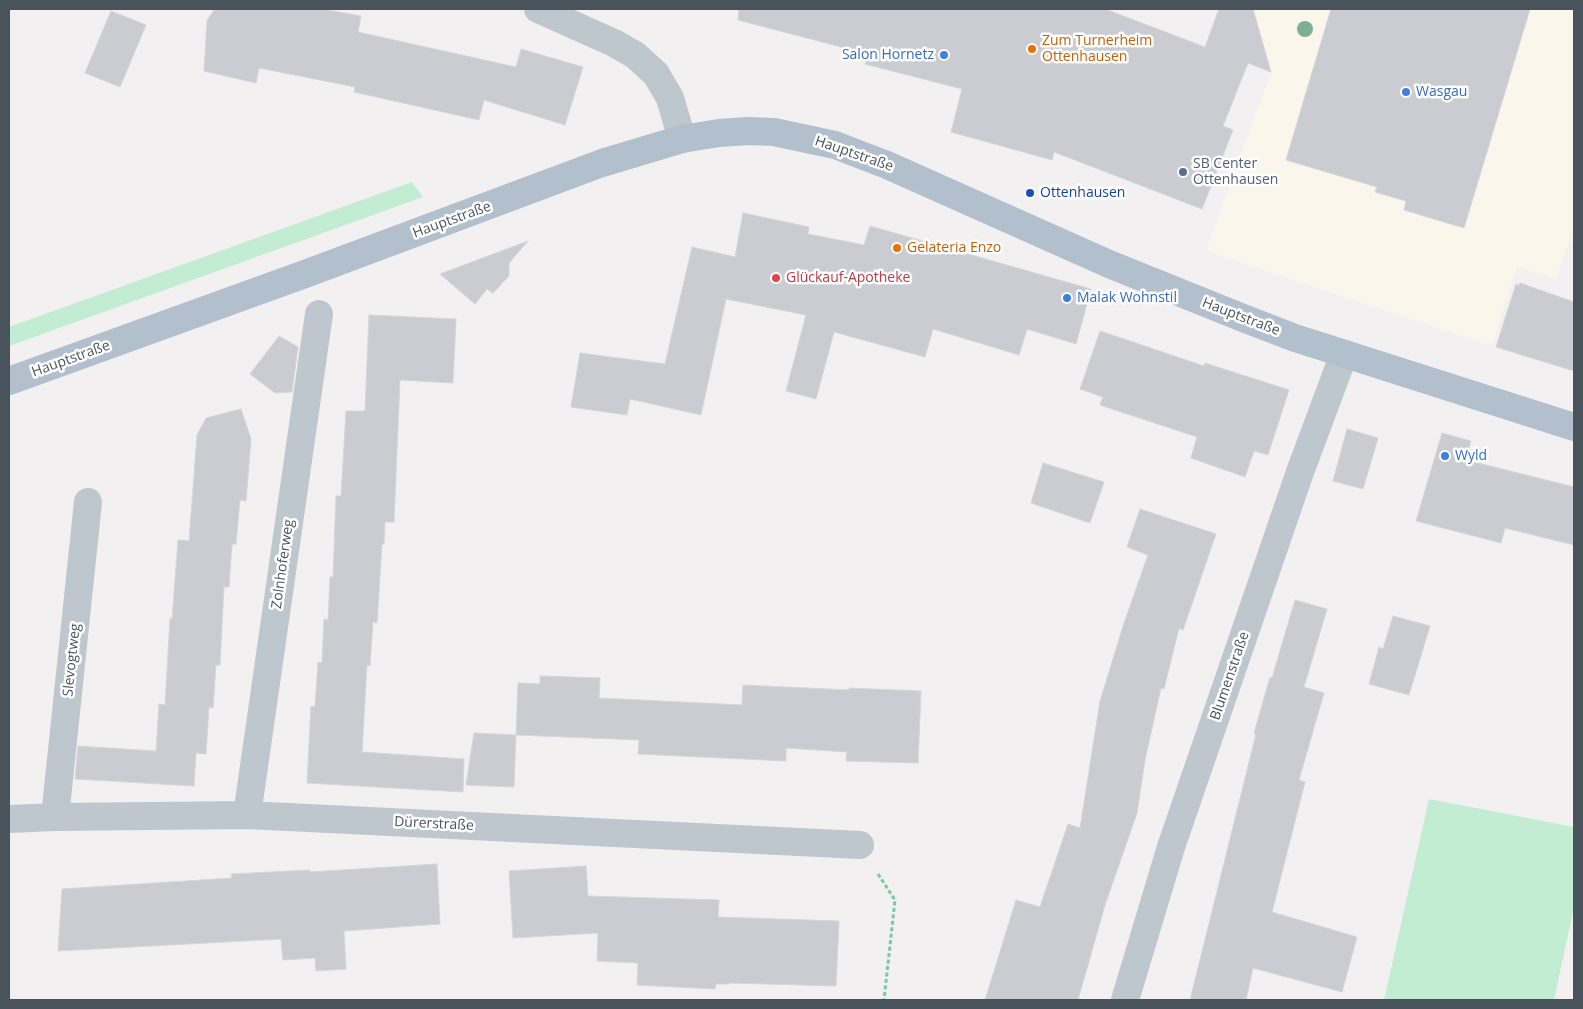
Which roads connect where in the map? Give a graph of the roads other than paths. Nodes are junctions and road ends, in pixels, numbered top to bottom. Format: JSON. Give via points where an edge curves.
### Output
{"nodes":[{"id":1,"x":538,"y":9,"type":"edge"},
{"id":2,"x":682,"y":139,"type":"junction"},
{"id":3,"x":319,"y":314,"type":"dead end"},
{"id":4,"x":1344,"y":354,"type":"junction"},
{"id":5,"x":9,"y":381,"type":"edge"},
{"id":6,"x":1574,"y":427,"type":"edge"},
{"id":7,"x":88,"y":502,"type":"dead end"},
{"id":8,"x":247,"y":815,"type":"junction"},
{"id":9,"x":55,"y":817,"type":"junction"},
{"id":10,"x":9,"y":819,"type":"edge"},
{"id":11,"x":860,"y":845,"type":"dead end"},
{"id":12,"x":1125,"y":1000,"type":"edge"}],
"edges":[{"from":1,"to":2,"type":"street","via":[[614,42],[635,55],[656,74],[670,98]]},
{"from":2,"to":4,"type":"main road","name":"Hauptstraße","via":[[719,133],[774,132],[836,145],[1109,264],[1243,318]]},
{"from":2,"to":5,"type":"main road","name":"Hauptstraße","via":[[602,163]]},
{"from":3,"to":8,"type":"street","name":"Zolnhoferweg"},
{"from":4,"to":6,"type":"main road","name":"Hauptstraße"},
{"from":4,"to":12,"type":"street","name":"Blumenstraße","via":[[1171,847]]},
{"from":7,"to":9,"type":"street","name":"Slevogtweg"},
{"from":8,"to":9,"type":"street","name":"Dürerstraße"},
{"from":8,"to":11,"type":"street","name":"Dürerstraße"},
{"from":9,"to":10,"type":"street","name":"Dürerstraße"}]}
